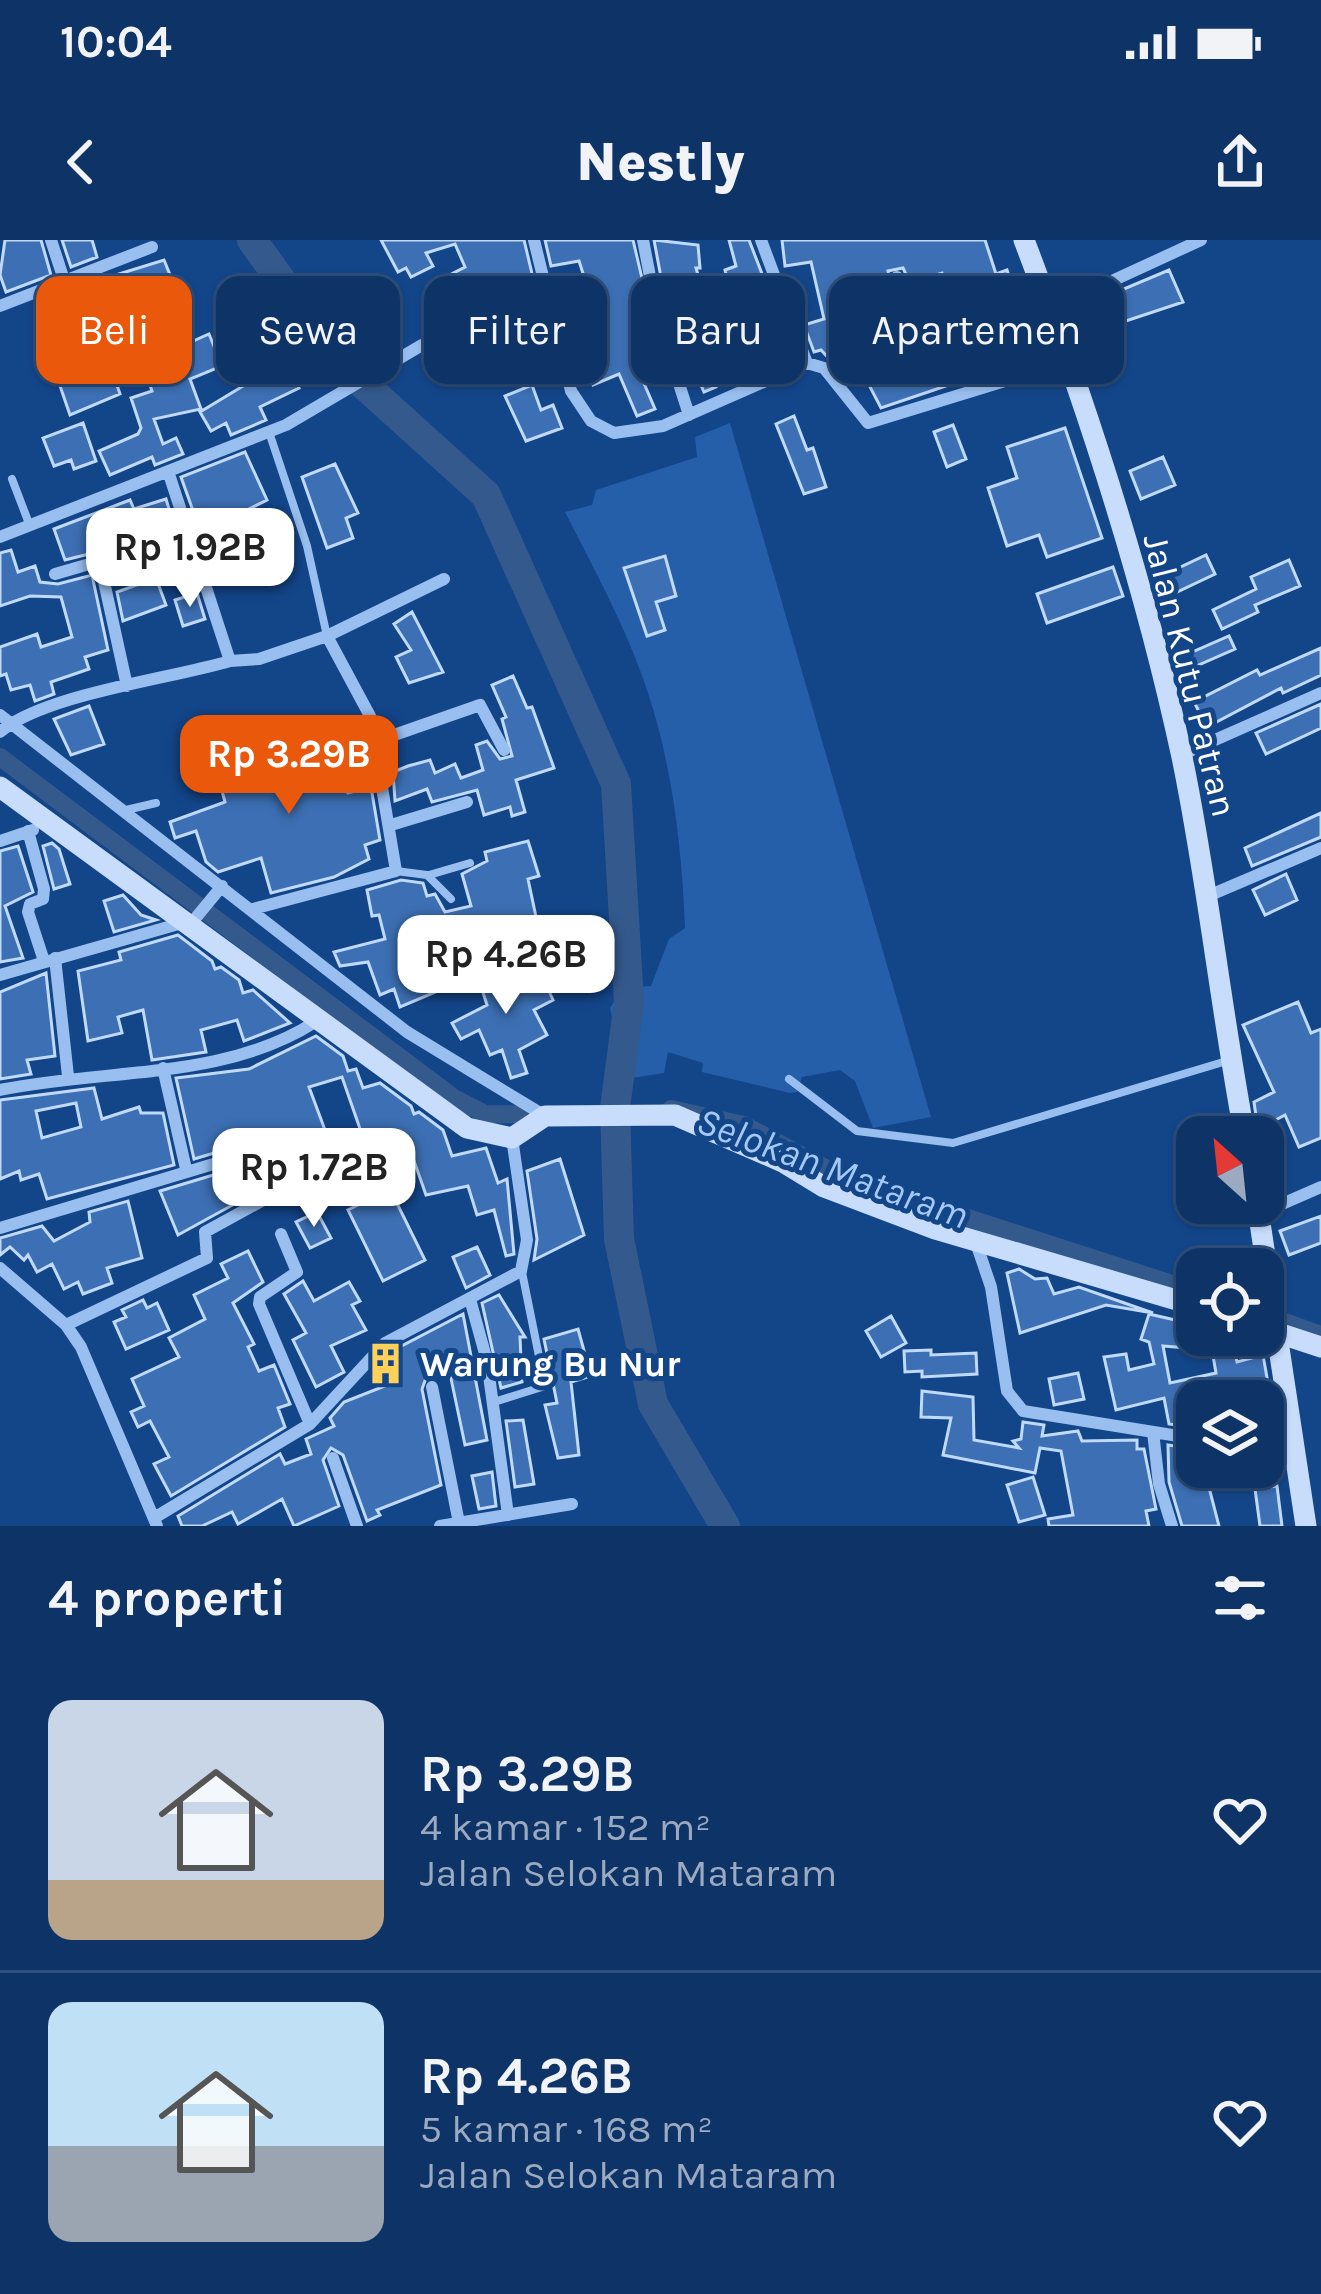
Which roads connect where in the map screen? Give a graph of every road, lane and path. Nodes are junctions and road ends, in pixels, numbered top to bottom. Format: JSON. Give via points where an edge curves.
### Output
{"nodes":[{"id":1,"x":50,"y":240,"type":"edge"},
{"id":2,"x":534,"y":240,"type":"edge"},
{"id":3,"x":643,"y":240,"type":"edge"},
{"id":4,"x":761,"y":240,"type":"edge"},
{"id":5,"x":1024,"y":240,"type":"edge"},
{"id":6,"x":1201,"y":240,"type":"edge"},
{"id":7,"x":152,"y":247,"type":"dead end"},
{"id":8,"x":63,"y":276,"type":"edge"},
{"id":9,"x":75,"y":276,"type":"edge"},
{"id":10,"x":542,"y":276,"type":"edge"},
{"id":11,"x":1038,"y":276,"type":"edge"},
{"id":12,"x":1123,"y":276,"type":"edge"},
{"id":13,"x":36,"y":291,"type":"edge"},
{"id":14,"x":0,"y":306,"type":"edge"},
{"id":15,"x":424,"y":344,"type":"edge"},
{"id":16,"x":807,"y":363,"type":"junction"},
{"id":17,"x":829,"y":374,"type":"edge"},
{"id":18,"x":570,"y":384,"type":"edge"},
{"id":19,"x":837,"y":384,"type":"edge"},
{"id":20,"x":995,"y":384,"type":"edge"},
{"id":21,"x":1077,"y":384,"type":"edge"},
{"id":22,"x":688,"y":415,"type":"junction"},
{"id":23,"x":269,"y":431,"type":"junction"},
{"id":24,"x":168,"y":471,"type":"junction"},
{"id":25,"x":12,"y":479,"type":"dead end"},
{"id":26,"x":31,"y":527,"type":"junction"},
{"id":27,"x":0,"y":537,"type":"edge"},
{"id":28,"x":55,"y":574,"type":"dead end"},
{"id":29,"x":444,"y":579,"type":"dead end"},
{"id":30,"x":327,"y":636,"type":"junction"},
{"id":31,"x":230,"y":661,"type":"junction"},
{"id":32,"x":127,"y":686,"type":"junction"},
{"id":33,"x":1321,"y":693,"type":"edge"},
{"id":34,"x":4,"y":724,"type":"edge"},
{"id":35,"x":377,"y":741,"type":"junction"},
{"id":36,"x":504,"y":751,"type":"dead end"},
{"id":37,"x":1181,"y":755,"type":"junction"},
{"id":38,"x":0,"y":787,"type":"edge"},
{"id":39,"x":467,"y":802,"type":"dead end"},
{"id":40,"x":156,"y":803,"type":"dead end"},
{"id":41,"x":124,"y":811,"type":"junction"},
{"id":42,"x":391,"y":825,"type":"junction"},
{"id":43,"x":38,"y":828,"type":"junction"},
{"id":44,"x":0,"y":841,"type":"edge"},
{"id":45,"x":1321,"y":848,"type":"edge"},
{"id":46,"x":470,"y":862,"type":"dead end"},
{"id":47,"x":396,"y":871,"type":"junction"},
{"id":48,"x":427,"y":875,"type":"junction"},
{"id":49,"x":219,"y":890,"type":"junction"},
{"id":50,"x":1208,"y":896,"type":"junction"},
{"id":51,"x":451,"y":899,"type":"dead end"},
{"id":52,"x":253,"y":909,"type":"junction"},
{"id":53,"x":188,"y":923,"type":"junction"},
{"id":54,"x":50,"y":959,"type":"junction"},
{"id":55,"x":0,"y":975,"type":"edge"},
{"id":56,"x":315,"y":1022,"type":"junction"},
{"id":57,"x":1230,"y":1060,"type":"junction"},
{"id":58,"x":163,"y":1068,"type":"junction"},
{"id":59,"x":68,"y":1076,"type":"junction"},
{"id":60,"x":789,"y":1079,"type":"dead end"},
{"id":61,"x":0,"y":1090,"type":"edge"},
{"id":62,"x":1241,"y":1116,"type":"edge"},
{"id":63,"x":546,"y":1120,"type":"junction"},
{"id":64,"x":512,"y":1138,"type":"junction"},
{"id":65,"x":260,"y":1150,"type":"dead end"},
{"id":66,"x":349,"y":1153,"type":"dead end"},
{"id":67,"x":186,"y":1169,"type":"junction"},
{"id":68,"x":1321,"y":1187,"type":"edge"},
{"id":69,"x":1284,"y":1199,"type":"edge"},
{"id":70,"x":0,"y":1228,"type":"edge"},
{"id":71,"x":281,"y":1234,"type":"dead end"},
{"id":72,"x":975,"y":1240,"type":"junction"},
{"id":73,"x":0,"y":1268,"type":"edge"},
{"id":74,"x":521,"y":1270,"type":"junction"},
{"id":75,"x":470,"y":1299,"type":"junction"},
{"id":76,"x":1176,"y":1300,"type":"edge"},
{"id":77,"x":65,"y":1325,"type":"junction"},
{"id":78,"x":1284,"y":1333,"type":"edge"},
{"id":79,"x":1321,"y":1347,"type":"edge"},
{"id":80,"x":1277,"y":1356,"type":"edge"},
{"id":81,"x":432,"y":1387,"type":"dead end"},
{"id":82,"x":492,"y":1402,"type":"junction"},
{"id":83,"x":310,"y":1424,"type":"junction"},
{"id":84,"x":1153,"y":1432,"type":"junction"},
{"id":85,"x":1176,"y":1436,"type":"edge"},
{"id":86,"x":1284,"y":1451,"type":"edge"},
{"id":87,"x":1295,"y":1453,"type":"junction"},
{"id":88,"x":333,"y":1458,"type":"dead end"},
{"id":89,"x":572,"y":1504,"type":"dead end"},
{"id":90,"x":508,"y":1514,"type":"junction"},
{"id":91,"x":155,"y":1522,"type":"edge"},
{"id":92,"x":459,"y":1523,"type":"junction"},
{"id":93,"x":357,"y":1526,"type":"edge"},
{"id":94,"x":440,"y":1526,"type":"edge"},
{"id":95,"x":1172,"y":1526,"type":"edge"},
{"id":96,"x":1306,"y":1526,"type":"edge"}],
"edges":[{"from":1,"to":8,"type":"street"},
{"from":2,"to":10,"type":"street"},
{"from":3,"to":22,"type":"street"},
{"from":4,"to":16,"type":"street"},
{"from":5,"to":11,"type":"street","name":"Jalan Kutu Patran"},
{"from":6,"to":12,"type":"street"},
{"from":7,"to":9,"type":"street"},
{"from":13,"to":14,"type":"street"},
{"from":15,"to":23,"type":"street"},
{"from":16,"to":17,"type":"street"},
{"from":16,"to":22,"type":"street"},
{"from":18,"to":22,"type":"street","via":[[591,421],[614,433]]},
{"from":19,"to":20,"type":"street","via":[[868,423]]},
{"from":21,"to":37,"type":"street","name":"Jalan Kutu Patran"},
{"from":23,"to":24,"type":"street"},
{"from":23,"to":30,"type":"lane"},
{"from":24,"to":26,"type":"street"},
{"from":24,"to":31,"type":"street"},
{"from":25,"to":26,"type":"lane"},
{"from":26,"to":27,"type":"street"},
{"from":28,"to":32,"type":"street","via":[[101,568]]},
{"from":29,"to":30,"type":"street"},
{"from":30,"to":31,"type":"street"},
{"from":30,"to":35,"type":"street"},
{"from":31,"to":32,"type":"street"},
{"from":32,"to":34,"type":"street"},
{"from":33,"to":37,"type":"street"},
{"from":34,"to":41,"type":"street"},
{"from":35,"to":36,"type":"street","via":[[472,705],[484,709]]},
{"from":35,"to":42,"type":"street"},
{"from":37,"to":50,"type":"street","name":"Jalan Kutu Patran"},
{"from":38,"to":43,"type":"street"},
{"from":39,"to":42,"type":"street"},
{"from":40,"to":41,"type":"lane"},
{"from":41,"to":49,"type":"street"},
{"from":42,"to":47,"type":"street"},
{"from":43,"to":44,"type":"street"},
{"from":43,"to":53,"type":"street"},
{"from":43,"to":54,"type":"street","via":[[43,898],[28,912]]},
{"from":45,"to":50,"type":"street"},
{"from":46,"to":48,"type":"lane"},
{"from":47,"to":48,"type":"lane"},
{"from":47,"to":52,"type":"street"},
{"from":48,"to":51,"type":"lane"},
{"from":49,"to":52,"type":"street"},
{"from":49,"to":53,"type":"street"},
{"from":50,"to":57,"type":"street","name":"Jalan Kutu Patran"},
{"from":52,"to":63,"type":"street","via":[[437,1054]]},
{"from":53,"to":54,"type":"street"},
{"from":53,"to":56,"type":"street"},
{"from":54,"to":55,"type":"street"},
{"from":54,"to":59,"type":"street"},
{"from":56,"to":58,"type":"street","via":[[249,1055]]},
{"from":56,"to":64,"type":"street","via":[[467,1128]]},
{"from":57,"to":60,"type":"lane","via":[[953,1143],[857,1131]]},
{"from":57,"to":62,"type":"street","name":"Jalan Kutu Patran"},
{"from":58,"to":59,"type":"street"},
{"from":58,"to":67,"type":"street"},
{"from":59,"to":61,"type":"street"},
{"from":63,"to":64,"type":"street"},
{"from":63,"to":72,"type":"street","via":[[675,1114],[824,1187]]},
{"from":64,"to":74,"type":"street","via":[[526,1240]]},
{"from":65,"to":67,"type":"street"},
{"from":66,"to":77,"type":"street","via":[[205,1232],[206,1258]]},
{"from":67,"to":70,"type":"street"},
{"from":68,"to":69,"type":"street"},
{"from":71,"to":83,"type":"street","via":[[297,1272],[260,1304]]},
{"from":72,"to":76,"type":"street"},
{"from":72,"to":84,"type":"street","via":[[1007,1391],[1023,1411]]},
{"from":73,"to":77,"type":"street"},
{"from":74,"to":75,"type":"street"},
{"from":74,"to":82,"type":"lane","via":[[544,1386]]},
{"from":75,"to":82,"type":"street"},
{"from":75,"to":83,"type":"street","via":[[385,1342]]},
{"from":77,"to":91,"type":"street","via":[[94,1370]]},
{"from":78,"to":79,"type":"street"},
{"from":80,"to":87,"type":"street"},
{"from":81,"to":92,"type":"street"},
{"from":82,"to":90,"type":"street"},
{"from":83,"to":91,"type":"street"},
{"from":84,"to":85,"type":"street"},
{"from":84,"to":95,"type":"street"},
{"from":86,"to":87,"type":"street"},
{"from":87,"to":96,"type":"street"},
{"from":88,"to":93,"type":"street"},
{"from":89,"to":90,"type":"street"},
{"from":90,"to":92,"type":"street"},
{"from":92,"to":94,"type":"street"}]}
